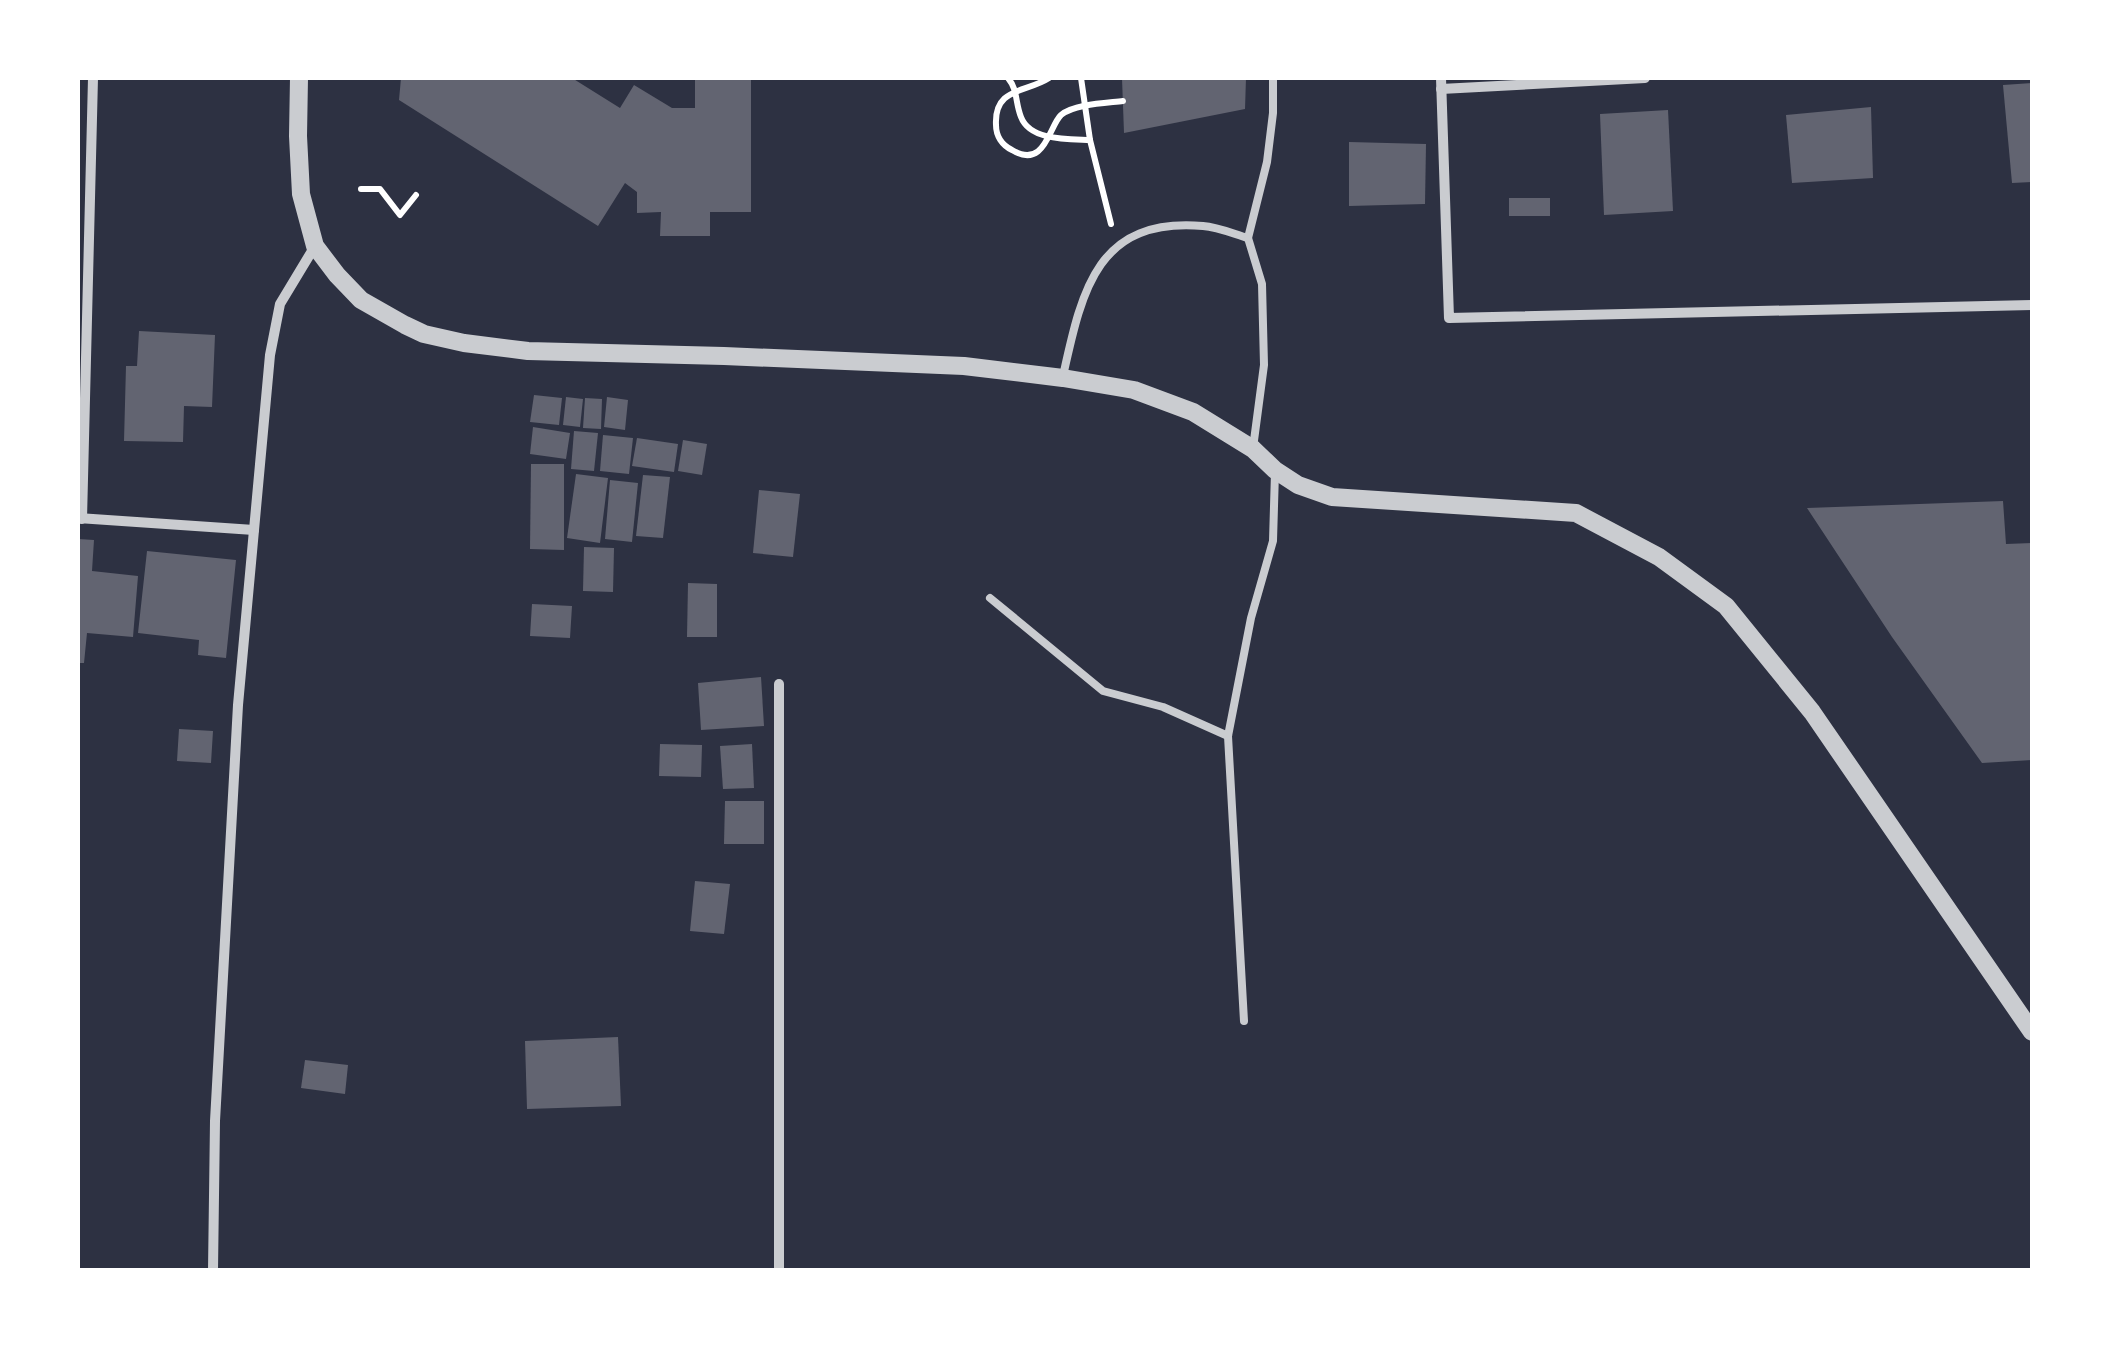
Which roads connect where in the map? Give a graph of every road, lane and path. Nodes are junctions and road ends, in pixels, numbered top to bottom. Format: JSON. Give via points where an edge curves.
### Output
{"nodes":[{"id":1,"x":93,"y":78,"type":"edge"},
{"id":2,"x":299,"y":78,"type":"edge"},
{"id":3,"x":1008,"y":78,"type":"edge"},
{"id":4,"x":1049,"y":78,"type":"edge"},
{"id":5,"x":1081,"y":78,"type":"edge"},
{"id":6,"x":1273,"y":78,"type":"edge"},
{"id":7,"x":1645,"y":78,"type":"edge"},
{"id":8,"x":1441,"y":83,"type":"edge"},
{"id":9,"x":1123,"y":100,"type":"dead end"},
{"id":10,"x":1090,"y":140,"type":"junction"},
{"id":11,"x":361,"y":190,"type":"dead end"},
{"id":12,"x":416,"y":195,"type":"dead end"},
{"id":13,"x":1248,"y":238,"type":"junction"},
{"id":14,"x":1116,"y":245,"type":"junction"},
{"id":15,"x":315,"y":246,"type":"junction"},
{"id":16,"x":2032,"y":305,"type":"edge"},
{"id":17,"x":1063,"y":378,"type":"junction"},
{"id":18,"x":1253,"y":449,"type":"junction"},
{"id":19,"x":1275,"y":470,"type":"junction"},
{"id":20,"x":80,"y":518,"type":"edge"},
{"id":21,"x":254,"y":530,"type":"junction"},
{"id":22,"x":990,"y":598,"type":"dead end"},
{"id":23,"x":779,"y":684,"type":"dead end"},
{"id":24,"x":1228,"y":736,"type":"junction"},
{"id":25,"x":1244,"y":1022,"type":"dead end"},
{"id":26,"x":2032,"y":1032,"type":"edge"},
{"id":27,"x":213,"y":1270,"type":"edge"},
{"id":28,"x":778,"y":1270,"type":"edge"}],
"edges":[{"from":1,"to":20,"type":"street"},
{"from":2,"to":15,"type":"street","via":[[301,194]]},
{"from":3,"to":10,"type":"path","via":[[1022,121],[1033,131]]},
{"from":4,"to":9,"type":"path","via":[[1006,95],[999,106],[998,136],[1020,155],[1049,141],[1067,112]]},
{"from":5,"to":10,"type":"path"},
{"from":6,"to":13,"type":"lane","via":[[1267,162]]},
{"from":7,"to":8,"type":"street"},
{"from":8,"to":16,"type":"street","via":[[1449,318]]},
{"from":10,"to":14,"type":"path"},
{"from":11,"to":12,"type":"path","via":[[380,188],[400,215]]},
{"from":13,"to":14,"type":"lane","via":[[1205,226],[1151,228]]},
{"from":13,"to":18,"type":"lane","via":[[1262,284],[1264,365]]},
{"from":14,"to":17,"type":"lane","via":[[1093,276],[1076,317]]},
{"from":15,"to":17,"type":"street","via":[[362,300],[424,334],[464,344],[964,366]]},
{"from":15,"to":21,"type":"street","via":[[280,304]]},
{"from":17,"to":18,"type":"street","via":[[1134,390],[1194,412]]},
{"from":18,"to":19,"type":"street"},
{"from":19,"to":24,"type":"lane","via":[[1273,541]]},
{"from":19,"to":26,"type":"street","via":[[1332,497],[1576,512],[1659,558],[1726,606],[1812,712]]},
{"from":20,"to":21,"type":"street"},
{"from":21,"to":27,"type":"street","via":[[217,1082]]},
{"from":22,"to":24,"type":"lane","via":[[1103,691],[1163,706]]},
{"from":23,"to":28,"type":"street"},
{"from":24,"to":25,"type":"lane"}]}
